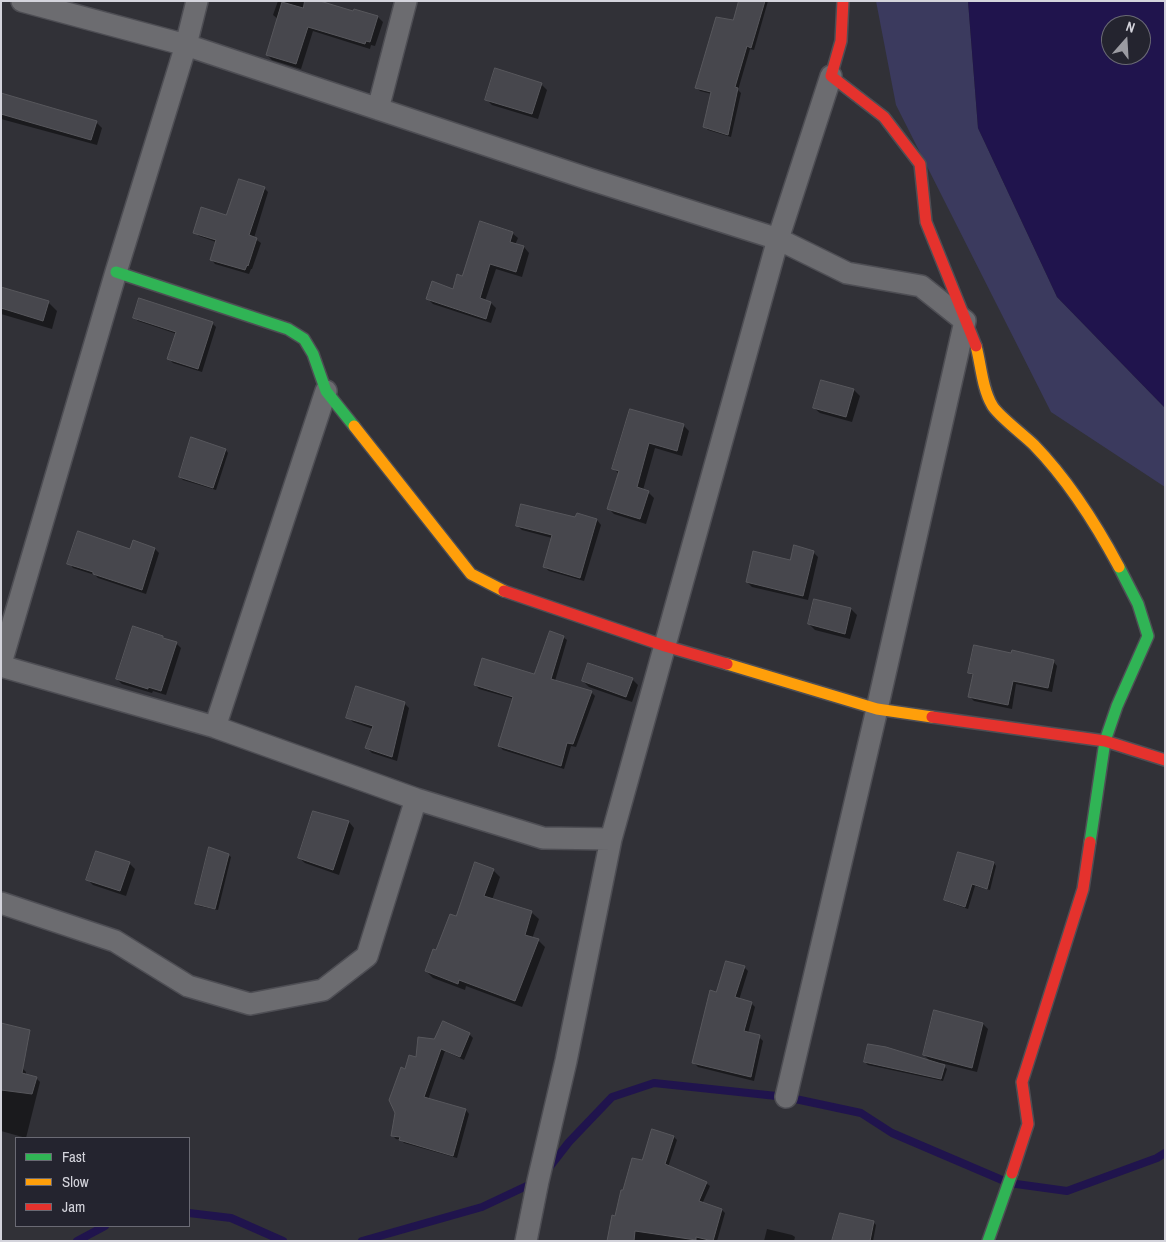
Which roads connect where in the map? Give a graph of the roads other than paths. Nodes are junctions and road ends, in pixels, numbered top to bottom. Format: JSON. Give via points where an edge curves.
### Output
{"nodes":[{"id":1,"x":22,"y":1,"type":"edge"},
{"id":2,"x":197,"y":1,"type":"edge"},
{"id":3,"x":406,"y":1,"type":"edge"},
{"id":4,"x":843,"y":1,"type":"edge"},
{"id":5,"x":186,"y":45,"type":"junction"},
{"id":6,"x":831,"y":76,"type":"junction"},
{"id":7,"x":378,"y":109,"type":"junction"},
{"id":8,"x":778,"y":239,"type":"junction"},
{"id":9,"x":116,"y":272,"type":"junction"},
{"id":10,"x":965,"y":320,"type":"junction"},
{"id":11,"x":326,"y":391,"type":"junction"},
{"id":12,"x":664,"y":646,"type":"junction"},
{"id":13,"x":1,"y":665,"type":"edge"},
{"id":14,"x":877,"y":709,"type":"junction"},
{"id":15,"x":215,"y":727,"type":"junction"},
{"id":16,"x":1105,"y":741,"type":"junction"},
{"id":17,"x":1165,"y":760,"type":"edge"},
{"id":18,"x":416,"y":800,"type":"junction"},
{"id":19,"x":610,"y":839,"type":"junction"},
{"id":20,"x":1,"y":903,"type":"edge"},
{"id":21,"x":786,"y":1097,"type":"dead end"},
{"id":22,"x":526,"y":1241,"type":"edge"},
{"id":23,"x":988,"y":1241,"type":"edge"}],
"edges":[{"from":1,"to":5,"type":"street"},
{"from":2,"to":5,"type":"street"},
{"from":3,"to":7,"type":"street"},
{"from":4,"to":6,"type":"street","via":[[841,41]]},
{"from":5,"to":7,"type":"street"},
{"from":5,"to":9,"type":"street"},
{"from":6,"to":8,"type":"street"},
{"from":6,"to":10,"type":"street","via":[[884,117],[920,164],[926,222]]},
{"from":7,"to":8,"type":"street"},
{"from":8,"to":10,"type":"street","via":[[847,273],[921,286]]},
{"from":8,"to":12,"type":"street"},
{"from":9,"to":11,"type":"street","via":[[288,330],[304,339]]},
{"from":9,"to":13,"type":"street"},
{"from":10,"to":14,"type":"street"},
{"from":10,"to":16,"type":"street","via":[[977,347],[992,406],[1034,446],[1074,493],[1138,604],[1148,636]]},
{"from":11,"to":12,"type":"street","via":[[471,574],[497,589]]},
{"from":11,"to":15,"type":"street"},
{"from":12,"to":14,"type":"street"},
{"from":12,"to":19,"type":"street"},
{"from":13,"to":15,"type":"street"},
{"from":14,"to":16,"type":"street"},
{"from":14,"to":21,"type":"street"},
{"from":15,"to":18,"type":"street"},
{"from":16,"to":17,"type":"street"},
{"from":16,"to":23,"type":"street","via":[[1083,889],[1022,1082],[1028,1124]]},
{"from":18,"to":19,"type":"street","via":[[543,838]]},
{"from":18,"to":20,"type":"street","via":[[367,956],[322,990],[250,1004],[188,986],[115,941]]},
{"from":19,"to":22,"type":"street"}]}
